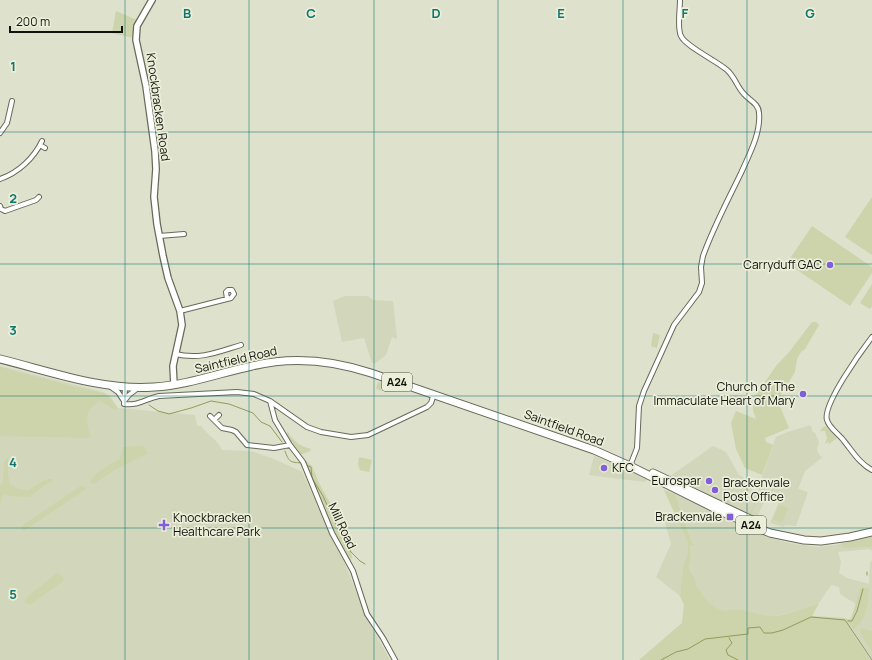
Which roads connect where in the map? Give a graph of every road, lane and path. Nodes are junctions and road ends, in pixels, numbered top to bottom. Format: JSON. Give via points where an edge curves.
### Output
{"nodes":[{"id":1,"x":152,"y":0,"type":"edge"},
{"id":2,"x":680,"y":0,"type":"edge"},
{"id":3,"x":12,"y":101,"type":"dead end"},
{"id":4,"x":0,"y":133,"type":"edge"},
{"id":5,"x":45,"y":148,"type":"dead end"},
{"id":6,"x":0,"y":179,"type":"edge"},
{"id":7,"x":40,"y":204,"type":"dead end"},
{"id":8,"x":0,"y":206,"type":"edge"},
{"id":9,"x":184,"y":234,"type":"dead end"},
{"id":10,"x":159,"y":236,"type":"junction"},
{"id":11,"x":227,"y":299,"type":"dead end"},
{"id":12,"x":180,"y":311,"type":"junction"},
{"id":13,"x":872,"y":337,"type":"edge"},
{"id":14,"x":241,"y":345,"type":"dead end"},
{"id":15,"x":175,"y":354,"type":"junction"},
{"id":16,"x":0,"y":359,"type":"edge"},
{"id":17,"x":106,"y":385,"type":"junction"},
{"id":18,"x":174,"y":385,"type":"junction"},
{"id":19,"x":125,"y":388,"type":"junction"},
{"id":20,"x":138,"y":388,"type":"junction"},
{"id":21,"x":434,"y":394,"type":"junction"},
{"id":22,"x":270,"y":401,"type":"junction"},
{"id":23,"x":124,"y":402,"type":"junction"},
{"id":24,"x":219,"y":415,"type":"dead end"},
{"id":25,"x":210,"y":416,"type":"dead end"},
{"id":26,"x":214,"y":420,"type":"junction"},
{"id":27,"x":290,"y":444,"type":"junction"},
{"id":28,"x":630,"y":466,"type":"junction"},
{"id":29,"x":872,"y":470,"type":"edge"},
{"id":30,"x":673,"y":482,"type":"junction"},
{"id":31,"x":713,"y":507,"type":"junction"},
{"id":32,"x":872,"y":532,"type":"edge"},
{"id":33,"x":784,"y":536,"type":"junction"},
{"id":34,"x":395,"y":660,"type":"edge"}],
"edges":[{"from":1,"to":10,"type":"street","name":"Knockbracken Road","via":[[137,26],[136,34],[154,145],[154,201]]},
{"from":2,"to":28,"type":"street","via":[[679,30],[682,38],[731,73],[742,92],[760,112],[757,134],[750,153],[703,256],[699,292],[674,325],[644,391],[639,406],[637,448]]},
{"from":3,"to":4,"type":"street","via":[[6,123]]},
{"from":5,"to":6,"type":"street","via":[[41,143],[30,160],[14,173]]},
{"from":7,"to":8,"type":"street","via":[[38,199],[4,211]]},
{"from":9,"to":10,"type":"street"},
{"from":10,"to":12,"type":"street","name":"Knockbracken Road","via":[[168,278]]},
{"from":11,"to":12,"type":"street"},
{"from":12,"to":15,"type":"street","name":"Knockbracken Road","via":[[182,325]]},
{"from":13,"to":29,"type":"street","via":[[852,366],[826,413],[828,422],[863,464]]},
{"from":14,"to":15,"type":"street","via":[[200,357]]},
{"from":15,"to":18,"type":"street","name":"Knockbracken Road"},
{"from":16,"to":17,"type":"highway","name":"Saintfield Road","number":"A24"},
{"from":17,"to":19,"type":"highway","name":"Saintfield Road","number":"A24"},
{"from":17,"to":23,"type":"street","via":[[118,392]]},
{"from":18,"to":20,"type":"highway","name":"Saintfield Road","number":"A24"},
{"from":18,"to":21,"type":"highway","name":"Saintfield Road","number":"A24","via":[[266,363],[304,360],[349,366]]},
{"from":19,"to":20,"type":"highway","name":"Saintfield Road","number":"A24"},
{"from":19,"to":23,"type":"street"},
{"from":20,"to":23,"type":"street"},
{"from":21,"to":22,"type":"street","via":[[427,407],[375,432],[357,437],[307,427]]},
{"from":21,"to":28,"type":"highway","name":"Saintfield Road","number":"A24","via":[[594,450]]},
{"from":22,"to":23,"type":"street","via":[[254,394],[237,392],[158,396],[135,405]]},
{"from":22,"to":27,"type":"street","name":"Mill Road","via":[[275,420]]},
{"from":24,"to":26,"type":"street"},
{"from":25,"to":26,"type":"street"},
{"from":26,"to":27,"type":"street","via":[[222,428],[236,432],[249,446],[274,448]]},
{"from":27,"to":34,"type":"street","name":"Mill Road","via":[[305,467],[332,533],[353,570],[367,614]]},
{"from":28,"to":30,"type":"highway","name":"Saintfield Road","number":"A24","via":[[637,465]]},
{"from":28,"to":31,"type":"highway","name":"Saintfield Road","number":"A24"},
{"from":30,"to":31,"type":"highway","via":[[674,485]]},
{"from":30,"to":33,"type":"highway","name":"Saintfield Road","number":"A24"},
{"from":31,"to":33,"type":"highway","name":"Saintfield Road","number":"A24","via":[[770,534]]},
{"from":32,"to":33,"type":"highway","name":"Saintfield Road","number":"A24","via":[[850,538],[821,541]]}]}
